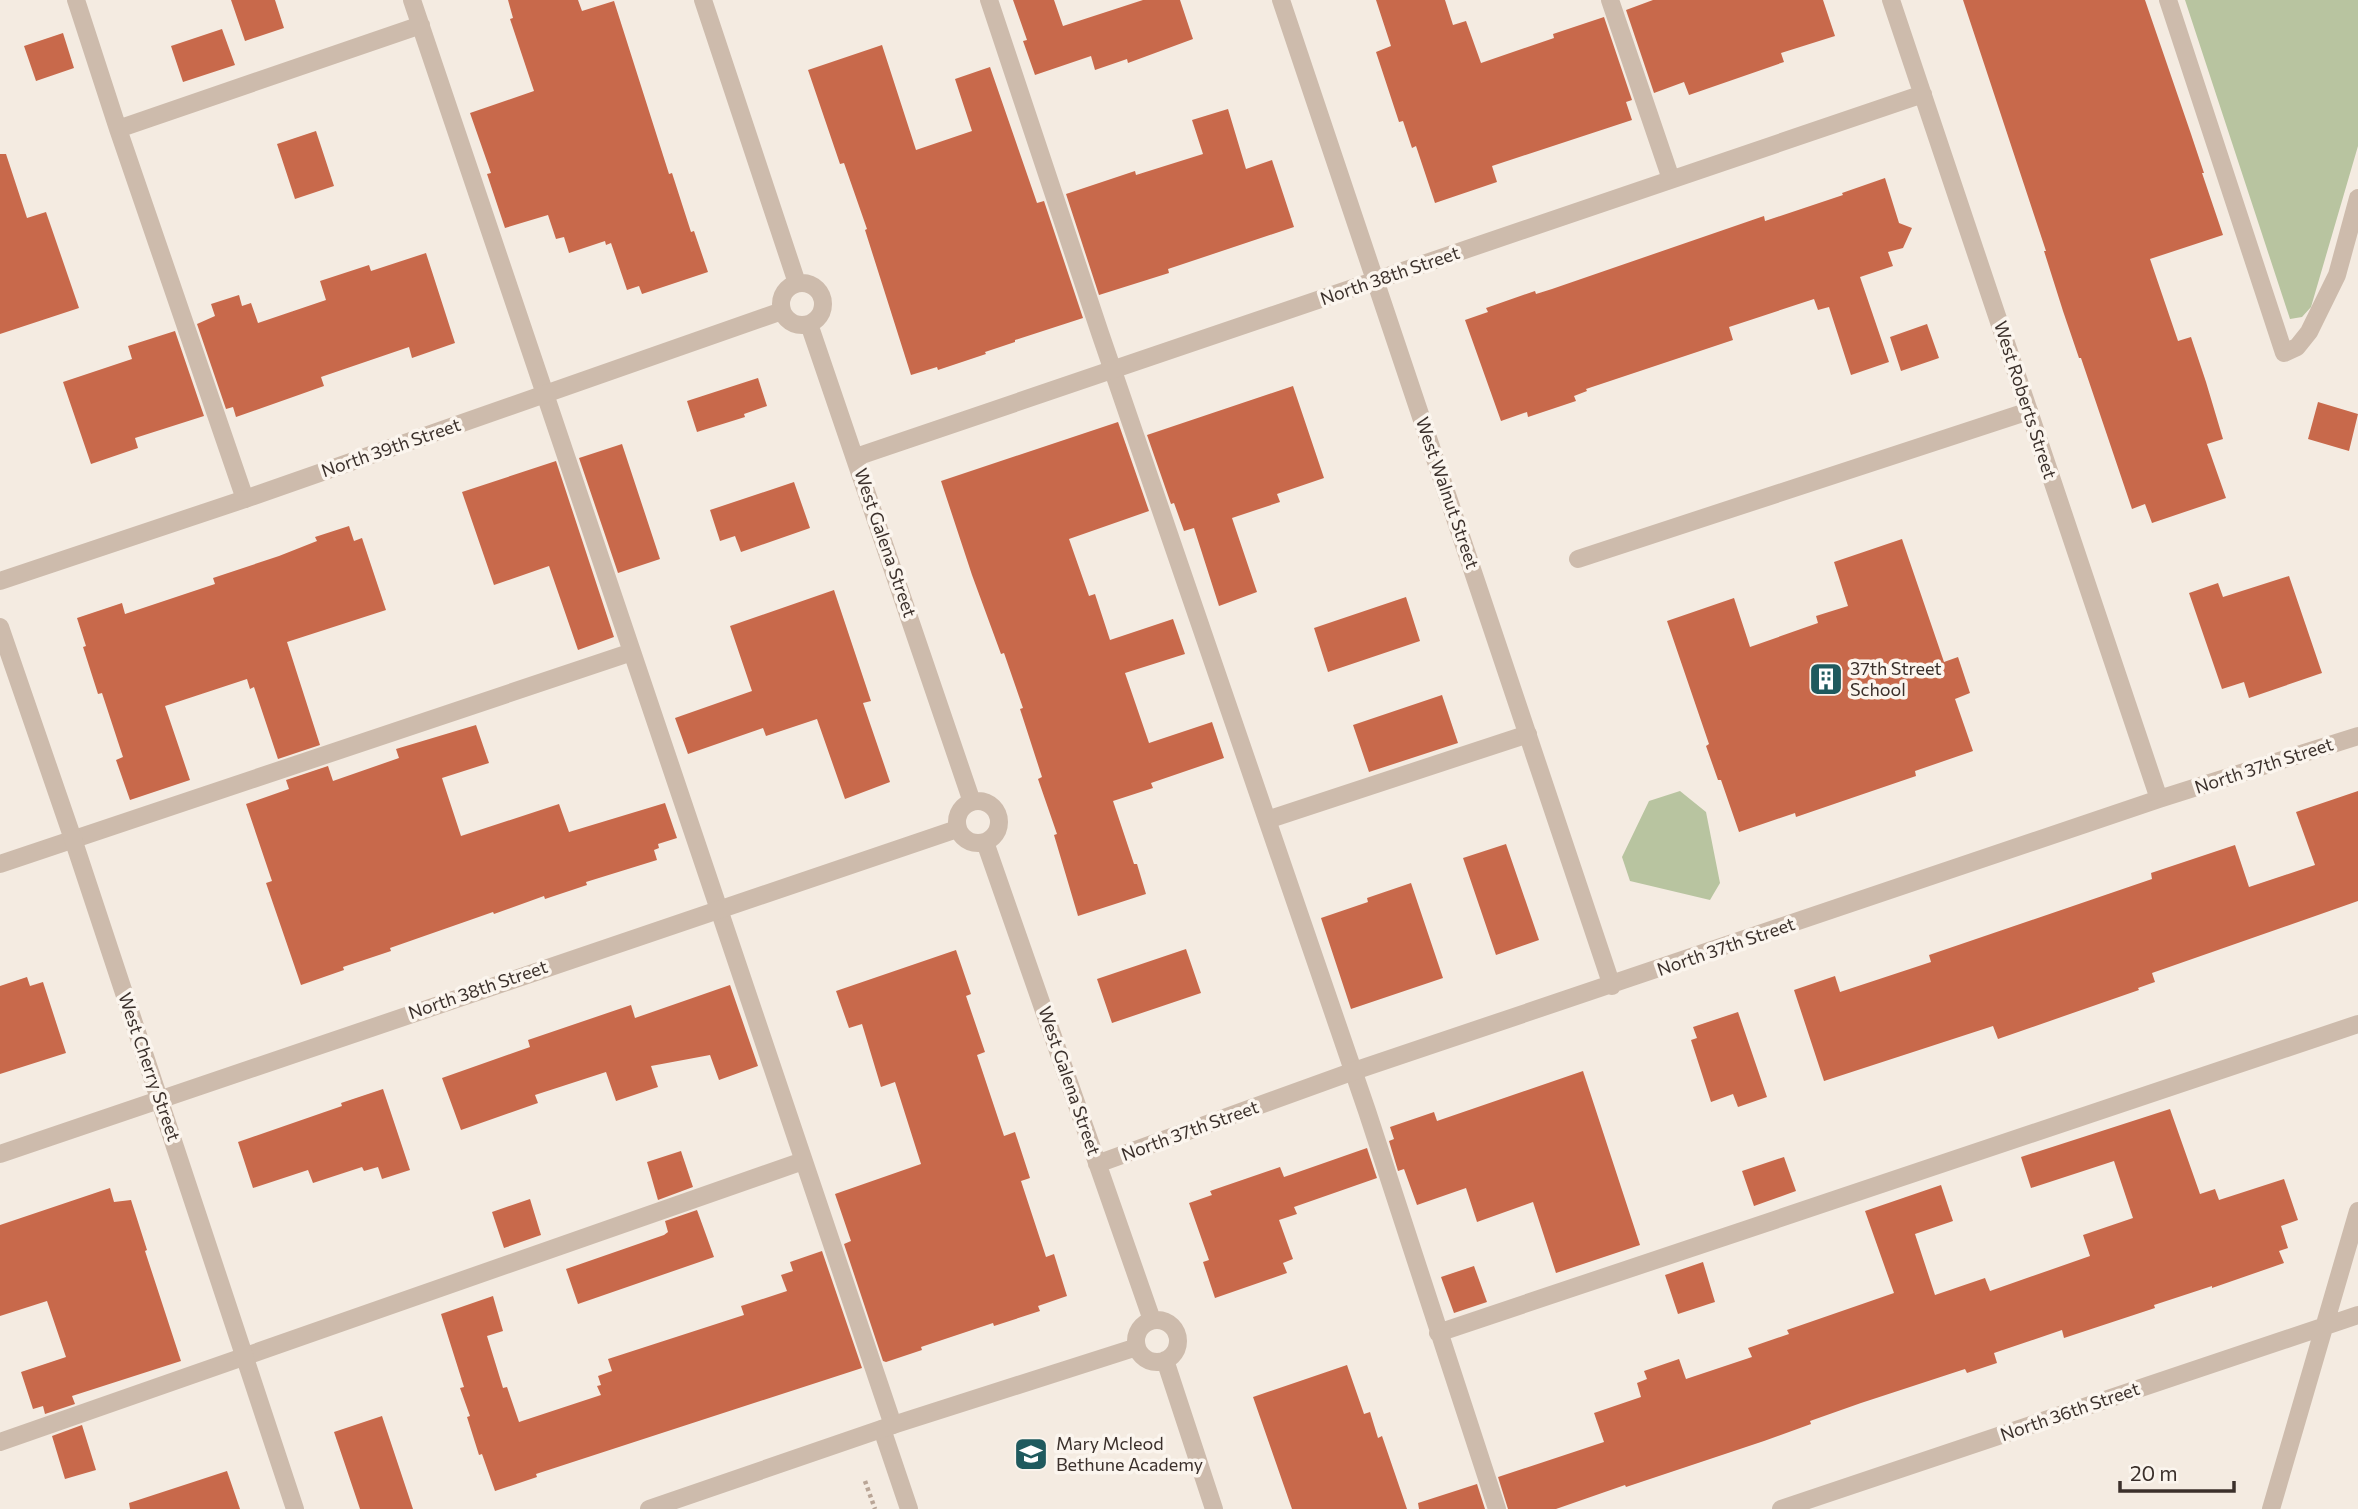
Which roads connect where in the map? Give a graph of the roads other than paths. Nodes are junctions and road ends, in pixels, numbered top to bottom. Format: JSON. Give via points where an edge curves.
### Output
{"nodes":[{"id":1,"x":76,"y":0,"type":"edge"},
{"id":2,"x":412,"y":0,"type":"edge"},
{"id":3,"x":703,"y":0,"type":"edge"},
{"id":4,"x":989,"y":0,"type":"edge"},
{"id":5,"x":1281,"y":0,"type":"edge"},
{"id":6,"x":1610,"y":0,"type":"edge"},
{"id":7,"x":1891,"y":0,"type":"edge"},
{"id":8,"x":2168,"y":0,"type":"edge"},
{"id":9,"x":421,"y":25,"type":"junction"},
{"id":10,"x":1923,"y":94,"type":"junction"},
{"id":11,"x":118,"y":129,"type":"junction"},
{"id":12,"x":1671,"y":179,"type":"junction"},
{"id":13,"x":2358,"y":198,"type":"edge"},
{"id":14,"x":1376,"y":281,"type":"junction"},
{"id":15,"x":797,"y":284,"type":"junction"},
{"id":16,"x":782,"y":311,"type":"junction"},
{"id":17,"x":809,"y":324,"type":"junction"},
{"id":18,"x":1112,"y":368,"type":"junction"},
{"id":19,"x":546,"y":394,"type":"junction"},
{"id":20,"x":2029,"y":411,"type":"junction"},
{"id":21,"x":856,"y":457,"type":"junction"},
{"id":22,"x":245,"y":499,"type":"junction"},
{"id":23,"x":1578,"y":559,"type":"dead end"},
{"id":24,"x":0,"y":581,"type":"edge"},
{"id":25,"x":0,"y":627,"type":"edge"},
{"id":26,"x":632,"y":652,"type":"junction"},
{"id":27,"x":1528,"y":734,"type":"junction"},
{"id":28,"x":2358,"y":736,"type":"edge"},
{"id":29,"x":2159,"y":799,"type":"junction"},
{"id":30,"x":972,"y":802,"type":"junction"},
{"id":31,"x":1267,"y":820,"type":"junction"},
{"id":32,"x":957,"y":829,"type":"junction"},
{"id":33,"x":73,"y":839,"type":"junction"},
{"id":34,"x":985,"y":842,"type":"junction"},
{"id":35,"x":0,"y":864,"type":"edge"},
{"id":36,"x":718,"y":909,"type":"junction"},
{"id":37,"x":1612,"y":986,"type":"junction"},
{"id":38,"x":2358,"y":1024,"type":"edge"},
{"id":39,"x":1354,"y":1071,"type":"junction"},
{"id":40,"x":159,"y":1100,"type":"junction"},
{"id":41,"x":0,"y":1154,"type":"edge"},
{"id":42,"x":803,"y":1161,"type":"junction"},
{"id":43,"x":1097,"y":1164,"type":"junction"},
{"id":44,"x":2358,"y":1211,"type":"edge"},
{"id":45,"x":2358,"y":1315,"type":"edge"},
{"id":46,"x":1152,"y":1320,"type":"junction"},
{"id":47,"x":2326,"y":1326,"type":"junction"},
{"id":48,"x":1438,"y":1333,"type":"junction"},
{"id":49,"x":1137,"y":1348,"type":"junction"},
{"id":50,"x":244,"y":1357,"type":"junction"},
{"id":51,"x":1165,"y":1360,"type":"junction"},
{"id":52,"x":888,"y":1427,"type":"junction"},
{"id":53,"x":0,"y":1442,"type":"edge"},
{"id":54,"x":295,"y":1509,"type":"edge"},
{"id":55,"x":649,"y":1509,"type":"edge"},
{"id":56,"x":909,"y":1509,"type":"edge"},
{"id":57,"x":1214,"y":1509,"type":"edge"},
{"id":58,"x":1497,"y":1509,"type":"edge"},
{"id":59,"x":1781,"y":1509,"type":"edge"},
{"id":60,"x":2272,"y":1509,"type":"edge"}],
"edges":[{"from":1,"to":11,"type":"street"},
{"from":2,"to":9,"type":"street"},
{"from":3,"to":15,"type":"street"},
{"from":4,"to":18,"type":"street"},
{"from":5,"to":14,"type":"street","name":"West Walnut Street"},
{"from":6,"to":12,"type":"street"},
{"from":7,"to":10,"type":"street","name":"West Roberts Street"},
{"from":8,"to":13,"type":"street","via":[[2284,353],[2297,347],[2308,332],[2337,275]]},
{"from":9,"to":11,"type":"street"},
{"from":9,"to":19,"type":"street"},
{"from":10,"to":12,"type":"street","name":"North 38th Street"},
{"from":10,"to":20,"type":"street","name":"West Roberts Street"},
{"from":11,"to":22,"type":"street"},
{"from":12,"to":14,"type":"street","name":"North 38th Street"},
{"from":14,"to":18,"type":"street","name":"North 38th Street"},
{"from":14,"to":27,"type":"street","name":"West Walnut Street"},
{"from":15,"to":16,"type":"street","via":[[781,298]]},
{"from":15,"to":17,"type":"street","via":[[807,283],[822,296],[820,315]]},
{"from":16,"to":17,"type":"street","via":[[791,322]]},
{"from":16,"to":19,"type":"street","name":"North 39th Street"},
{"from":17,"to":21,"type":"street","name":"West Galena Street"},
{"from":18,"to":21,"type":"street","name":"North 38th Street"},
{"from":18,"to":31,"type":"street"},
{"from":19,"to":22,"type":"street","name":"North 39th Street"},
{"from":19,"to":26,"type":"street"},
{"from":20,"to":23,"type":"street"},
{"from":20,"to":29,"type":"street","name":"West Roberts Street"},
{"from":21,"to":30,"type":"street","name":"West Galena Street"},
{"from":22,"to":24,"type":"street","name":"North 39th Street"},
{"from":25,"to":33,"type":"street","name":"West Cherry Street"},
{"from":26,"to":33,"type":"street"},
{"from":26,"to":36,"type":"street"},
{"from":27,"to":31,"type":"street"},
{"from":27,"to":37,"type":"street","name":"West Walnut Street"},
{"from":28,"to":29,"type":"street","name":"North 37th Street"},
{"from":29,"to":37,"type":"street","name":"North 37th Street"},
{"from":30,"to":32,"type":"street","via":[[960,810]]},
{"from":30,"to":34,"type":"street","via":[[989,804],[998,814],[996,833]]},
{"from":31,"to":39,"type":"street"},
{"from":32,"to":34,"type":"street","via":[[966,840]]},
{"from":32,"to":36,"type":"street","name":"North 38th Street"},
{"from":33,"to":35,"type":"street"},
{"from":33,"to":40,"type":"street","name":"West Cherry Street"},
{"from":34,"to":43,"type":"street","name":"West Galena Street"},
{"from":36,"to":40,"type":"street","name":"North 38th Street"},
{"from":36,"to":42,"type":"street"},
{"from":37,"to":39,"type":"street","name":"North 37th Street"},
{"from":38,"to":48,"type":"street"},
{"from":39,"to":43,"type":"street","name":"North 37th Street"},
{"from":39,"to":48,"type":"street"},
{"from":40,"to":41,"type":"street","name":"North 38th Street"},
{"from":40,"to":50,"type":"street","name":"West Cherry Street"},
{"from":42,"to":50,"type":"street"},
{"from":42,"to":52,"type":"street"},
{"from":43,"to":46,"type":"street","name":"West Galena Street"},
{"from":44,"to":47,"type":"street"},
{"from":45,"to":47,"type":"street","name":"North 36th Street"},
{"from":46,"to":49,"type":"street","via":[[1139,1329]]},
{"from":46,"to":51,"type":"street","via":[[1168,1322],[1177,1332],[1176,1351]]},
{"from":47,"to":59,"type":"street","name":"North 36th Street"},
{"from":47,"to":60,"type":"street"},
{"from":48,"to":58,"type":"street"},
{"from":49,"to":51,"type":"street","via":[[1146,1358]]},
{"from":49,"to":52,"type":"street"},
{"from":50,"to":53,"type":"street"},
{"from":50,"to":54,"type":"street","name":"West Cherry Street"},
{"from":51,"to":57,"type":"street"},
{"from":52,"to":55,"type":"street"},
{"from":52,"to":56,"type":"street"}]}
